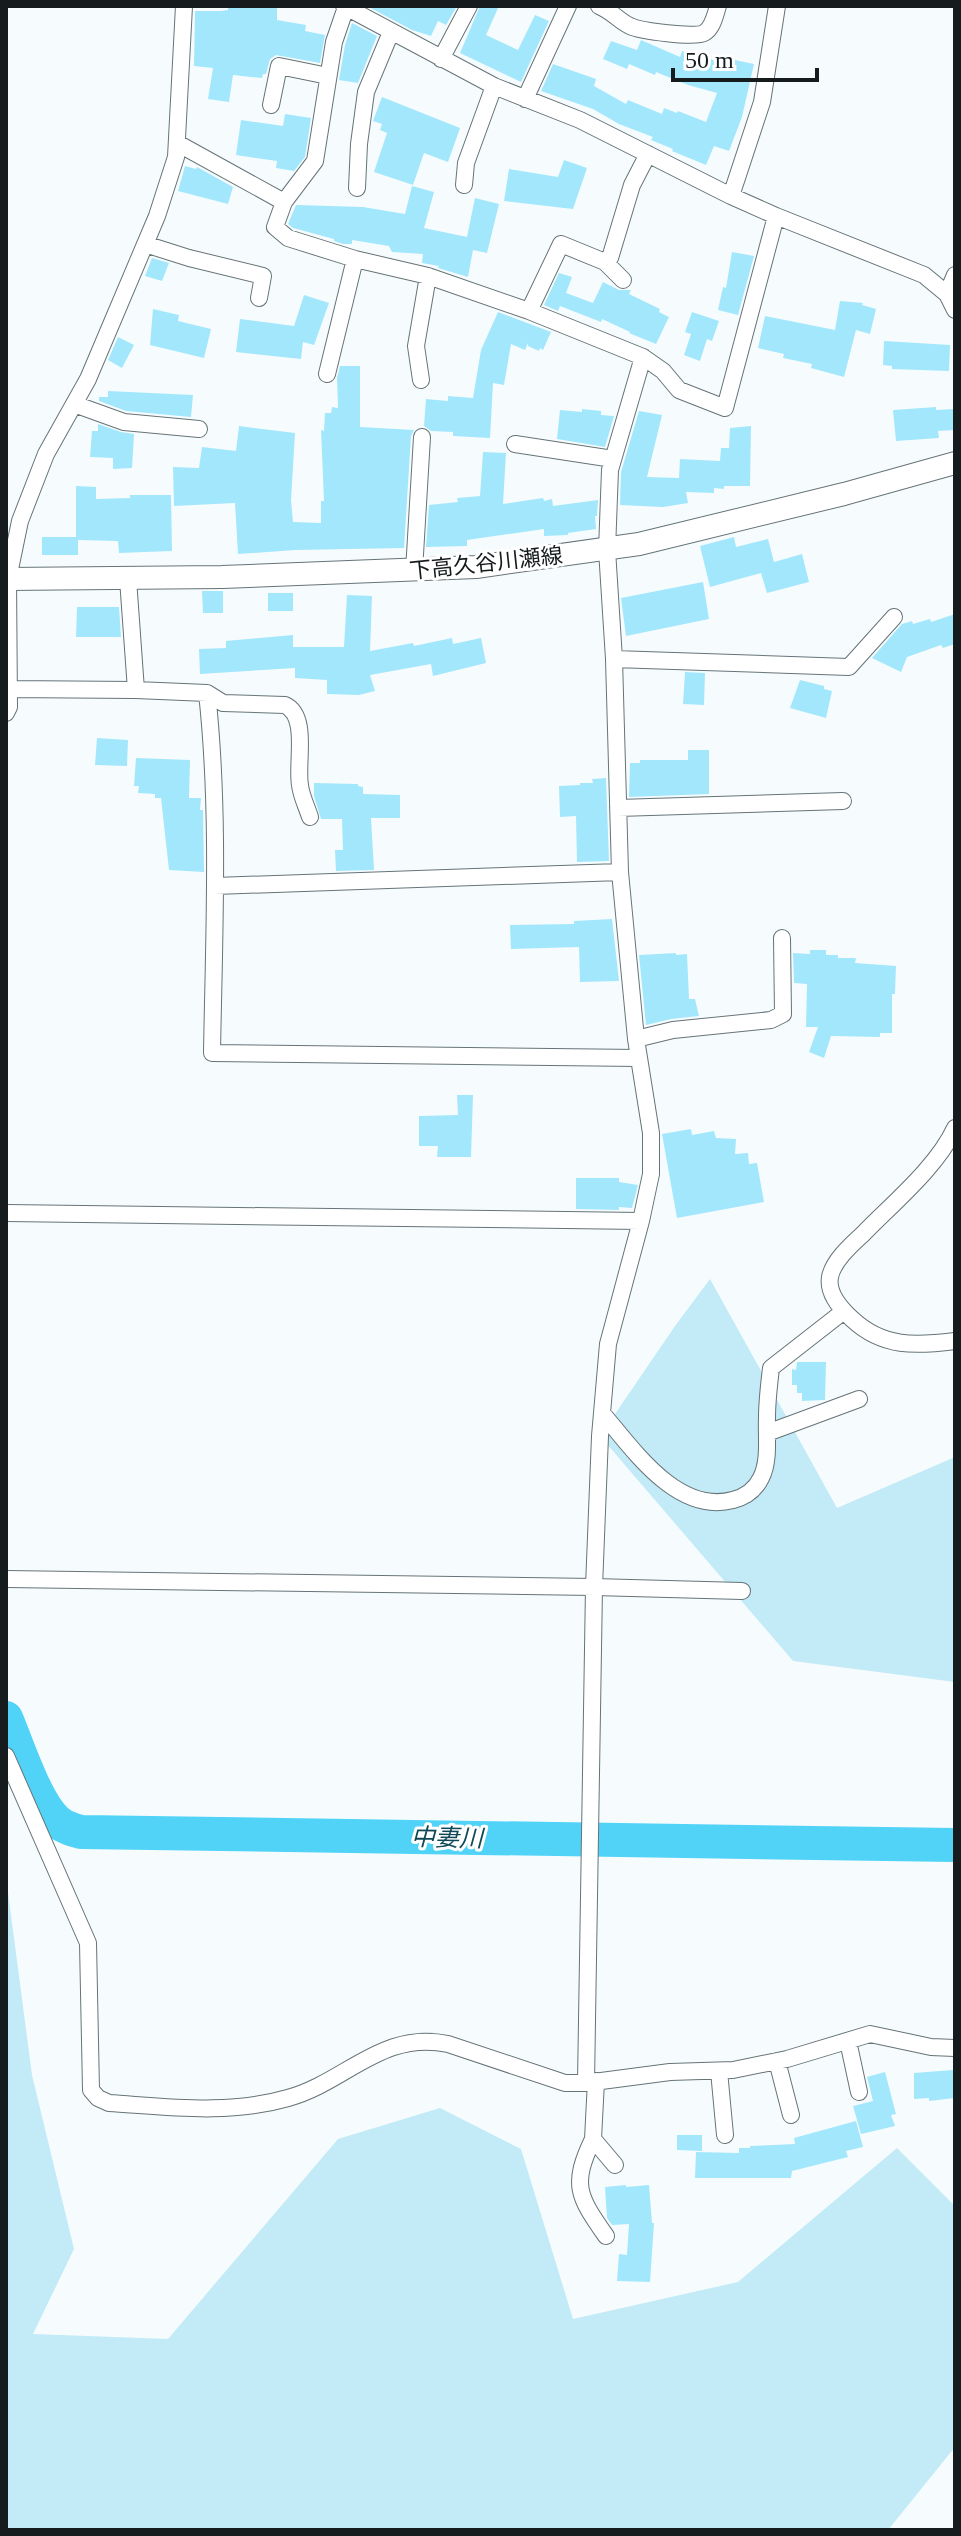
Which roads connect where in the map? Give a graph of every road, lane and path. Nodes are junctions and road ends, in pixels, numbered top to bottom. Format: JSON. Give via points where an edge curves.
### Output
{"nodes":[{"id":1,"x":184,"y":6,"type":"edge"},
{"id":2,"x":345,"y":6,"type":"edge"},
{"id":3,"x":469,"y":6,"type":"edge"},
{"id":4,"x":568,"y":6,"type":"edge"},
{"id":5,"x":599,"y":6,"type":"edge"},
{"id":6,"x":718,"y":6,"type":"edge"},
{"id":7,"x":777,"y":6,"type":"edge"},
{"id":8,"x":391,"y":32,"type":"junction"},
{"id":9,"x":441,"y":59,"type":"junction"},
{"id":10,"x":328,"y":76,"type":"junction"},
{"id":11,"x":494,"y":86,"type":"junction"},
{"id":12,"x":525,"y":99,"type":"junction"},
{"id":13,"x":271,"y":105,"type":"dead end"},
{"id":14,"x":177,"y":143,"type":"junction"},
{"id":15,"x":648,"y":154,"type":"junction"},
{"id":16,"x":464,"y":185,"type":"dead end"},
{"id":17,"x":357,"y":188,"type":"dead end"},
{"id":18,"x":731,"y":196,"type":"junction"},
{"id":19,"x":284,"y":202,"type":"junction"},
{"id":20,"x":776,"y":216,"type":"junction"},
{"id":21,"x":145,"y":244,"type":"junction"},
{"id":22,"x":355,"y":259,"type":"junction"},
{"id":23,"x":605,"y":262,"type":"junction"},
{"id":24,"x":955,"y":275,"type":"edge"},
{"id":25,"x":428,"y":276,"type":"junction"},
{"id":26,"x":623,"y":280,"type":"dead end"},
{"id":27,"x":947,"y":294,"type":"junction"},
{"id":28,"x":259,"y":298,"type":"dead end"},
{"id":29,"x":955,"y":310,"type":"edge"},
{"id":30,"x":529,"y":311,"type":"junction"},
{"id":31,"x":643,"y":357,"type":"junction"},
{"id":32,"x":327,"y":374,"type":"dead end"},
{"id":33,"x":421,"y":380,"type":"dead end"},
{"id":34,"x":74,"y":404,"type":"junction"},
{"id":35,"x":199,"y":429,"type":"dead end"},
{"id":36,"x":422,"y":437,"type":"dead end"},
{"id":37,"x":515,"y":444,"type":"dead end"},
{"id":38,"x":613,"y":459,"type":"junction"},
{"id":39,"x":955,"y":463,"type":"edge"},
{"id":40,"x":607,"y":550,"type":"junction"},
{"id":41,"x":414,"y":571,"type":"junction"},
{"id":42,"x":7,"y":579,"type":"edge"},
{"id":43,"x":128,"y":579,"type":"junction"},
{"id":44,"x":894,"y":617,"type":"dead end"},
{"id":45,"x":614,"y":659,"type":"junction"},
{"id":46,"x":8,"y":689,"type":"junction"},
{"id":47,"x":136,"y":690,"type":"junction"},
{"id":48,"x":207,"y":693,"type":"junction"},
{"id":49,"x":6,"y":713,"type":"edge"},
{"id":50,"x":843,"y":801,"type":"dead end"},
{"id":51,"x":618,"y":808,"type":"junction"},
{"id":52,"x":310,"y":817,"type":"dead end"},
{"id":53,"x":620,"y":872,"type":"junction"},
{"id":54,"x":215,"y":886,"type":"junction"},
{"id":55,"x":782,"y":938,"type":"dead end"},
{"id":56,"x":636,"y":1039,"type":"junction"},
{"id":57,"x":639,"y":1058,"type":"junction"},
{"id":58,"x":955,"y":1128,"type":"edge"},
{"id":59,"x":6,"y":1213,"type":"edge"},
{"id":60,"x":641,"y":1221,"type":"junction"},
{"id":61,"x":844,"y":1311,"type":"junction"},
{"id":62,"x":955,"y":1341,"type":"edge"},
{"id":63,"x":859,"y":1399,"type":"dead end"},
{"id":64,"x":602,"y":1413,"type":"junction"},
{"id":65,"x":767,"y":1433,"type":"junction"},
{"id":66,"x":6,"y":1579,"type":"edge"},
{"id":67,"x":594,"y":1587,"type":"junction"},
{"id":68,"x":742,"y":1591,"type":"dead end"},
{"id":69,"x":6,"y":1756,"type":"edge"},
{"id":70,"x":848,"y":2041,"type":"junction"},
{"id":71,"x":955,"y":2048,"type":"edge"},
{"id":72,"x":777,"y":2061,"type":"junction"},
{"id":73,"x":719,"y":2071,"type":"junction"},
{"id":74,"x":591,"y":2082,"type":"junction"},
{"id":75,"x":859,"y":2092,"type":"dead end"},
{"id":76,"x":791,"y":2115,"type":"dead end"},
{"id":77,"x":725,"y":2135,"type":"dead end"},
{"id":78,"x":593,"y":2139,"type":"junction"},
{"id":79,"x":615,"y":2165,"type":"dead end"},
{"id":80,"x":606,"y":2236,"type":"dead end"}],
"edges":[{"from":1,"to":14,"type":"street"},
{"from":2,"to":8,"type":"street"},
{"from":2,"to":10,"type":"street"},
{"from":3,"to":9,"type":"street"},
{"from":4,"to":12,"type":"street"},
{"from":5,"to":6,"type":"street","via":[[630,26],[686,36],[710,28]]},
{"from":7,"to":18,"type":"street","via":[[762,102]]},
{"from":8,"to":9,"type":"street"},
{"from":8,"to":17,"type":"street","via":[[366,92]]},
{"from":9,"to":11,"type":"street"},
{"from":10,"to":13,"type":"street","via":[[279,66]]},
{"from":10,"to":19,"type":"street","via":[[315,161]]},
{"from":11,"to":12,"type":"street"},
{"from":11,"to":16,"type":"street","via":[[466,163]]},
{"from":12,"to":15,"type":"street"},
{"from":14,"to":19,"type":"street"},
{"from":14,"to":21,"type":"street"},
{"from":15,"to":18,"type":"street"},
{"from":15,"to":23,"type":"street"},
{"from":18,"to":20,"type":"street"},
{"from":19,"to":22,"type":"street","via":[[275,227],[288,238]]},
{"from":20,"to":27,"type":"street","via":[[924,275]]},
{"from":20,"to":31,"type":"street","via":[[725,408],[679,390]]},
{"from":21,"to":28,"type":"street","via":[[263,276]]},
{"from":21,"to":34,"type":"street"},
{"from":22,"to":25,"type":"street"},
{"from":22,"to":32,"type":"street"},
{"from":23,"to":26,"type":"street"},
{"from":23,"to":30,"type":"street","via":[[561,244]]},
{"from":24,"to":27,"type":"street"},
{"from":25,"to":30,"type":"street"},
{"from":25,"to":33,"type":"street","via":[[416,346]]},
{"from":27,"to":29,"type":"street"},
{"from":30,"to":31,"type":"street"},
{"from":31,"to":38,"type":"street"},
{"from":34,"to":35,"type":"street","via":[[124,422]]},
{"from":34,"to":42,"type":"street","via":[[34,483]]},
{"from":36,"to":41,"type":"street"},
{"from":37,"to":38,"type":"street"},
{"from":38,"to":40,"type":"street"},
{"from":39,"to":40,"type":"main road","name":"下高久谷川瀬線","via":[[730,524]]},
{"from":40,"to":41,"type":"main road","name":"下高久谷川瀬線"},
{"from":40,"to":45,"type":"street"},
{"from":41,"to":43,"type":"main road","name":"下高久谷川瀬線"},
{"from":42,"to":43,"type":"main road","name":"下高久谷川瀬線"},
{"from":42,"to":46,"type":"street"},
{"from":43,"to":47,"type":"street"},
{"from":44,"to":45,"type":"street","via":[[849,667]]},
{"from":45,"to":51,"type":"street"},
{"from":46,"to":47,"type":"street"},
{"from":46,"to":49,"type":"street"},
{"from":47,"to":48,"type":"street"},
{"from":48,"to":52,"type":"street","via":[[223,703],[292,709],[300,722],[300,786]]},
{"from":48,"to":54,"type":"street"},
{"from":50,"to":51,"type":"street"},
{"from":51,"to":53,"type":"street"},
{"from":53,"to":54,"type":"street"},
{"from":53,"to":56,"type":"street"},
{"from":54,"to":57,"type":"street","via":[[212,1053]]},
{"from":55,"to":56,"type":"street","via":[[783,1014]]},
{"from":56,"to":57,"type":"street"},
{"from":57,"to":60,"type":"street","via":[[651,1133],[651,1174]]},
{"from":58,"to":61,"type":"street","via":[[936,1158],[843,1254],[830,1276],[835,1300]]},
{"from":59,"to":60,"type":"street"},
{"from":60,"to":64,"type":"street","via":[[608,1344]]},
{"from":61,"to":62,"type":"street","via":[[873,1335],[896,1344]]},
{"from":61,"to":65,"type":"street","via":[[771,1368]]},
{"from":63,"to":65,"type":"street"},
{"from":64,"to":65,"type":"street","via":[[673,1488],[719,1503],[748,1495],[760,1481]]},
{"from":64,"to":67,"type":"street"},
{"from":66,"to":67,"type":"street"},
{"from":67,"to":68,"type":"street"},
{"from":67,"to":74,"type":"street"},
{"from":69,"to":74,"type":"street","via":[[88,1943],[91,2090],[98,2098],[212,2110],[263,2104],[311,2091],[389,2047],[431,2040],[565,2083]]},
{"from":70,"to":71,"type":"street","via":[[870,2034]]},
{"from":70,"to":72,"type":"street"},
{"from":70,"to":75,"type":"street"},
{"from":72,"to":73,"type":"street"},
{"from":72,"to":76,"type":"street"},
{"from":73,"to":74,"type":"street"},
{"from":73,"to":77,"type":"street"},
{"from":74,"to":78,"type":"street"},
{"from":78,"to":79,"type":"street"},
{"from":78,"to":80,"type":"street","via":[[579,2188]]}]}
